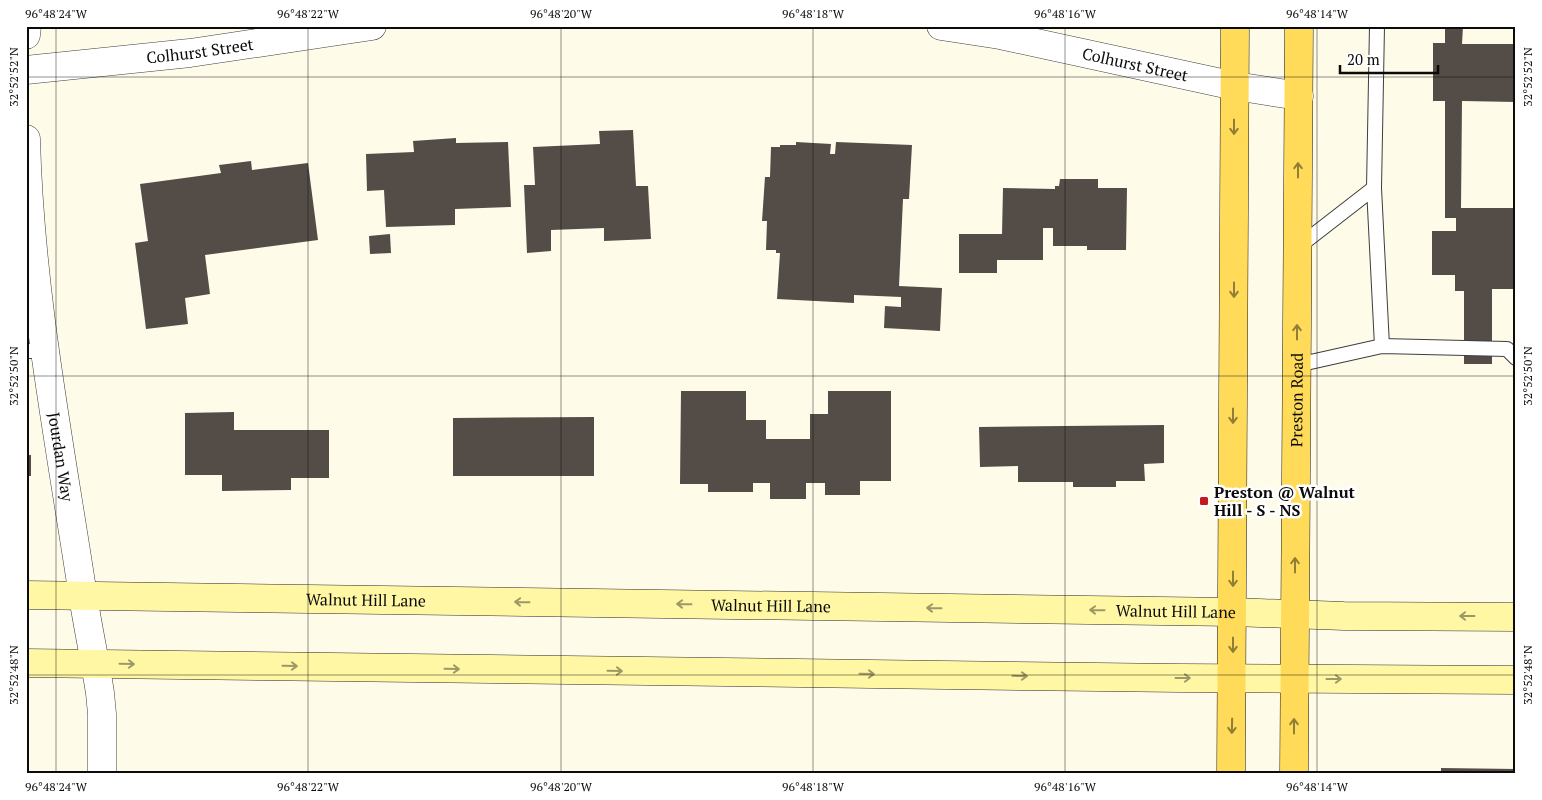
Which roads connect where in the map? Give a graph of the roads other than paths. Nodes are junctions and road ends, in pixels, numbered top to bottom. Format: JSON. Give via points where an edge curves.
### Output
{"nodes":[{"id":1,"x":27,"y":26,"type":"edge"},
{"id":2,"x":372,"y":26,"type":"edge"},
{"id":3,"x":941,"y":26,"type":"edge"},
{"id":4,"x":1235,"y":26,"type":"edge"},
{"id":5,"x":1299,"y":26,"type":"edge"},
{"id":6,"x":1377,"y":26,"type":"edge"},
{"id":7,"x":26,"y":35,"type":"edge"},
{"id":8,"x":26,"y":70,"type":"edge"},
{"id":9,"x":1234,"y":86,"type":"junction"},
{"id":10,"x":1299,"y":96,"type":"junction"},
{"id":11,"x":26,"y":139,"type":"edge"},
{"id":12,"x":1374,"y":188,"type":"junction"},
{"id":13,"x":1298,"y":247,"type":"junction"},
{"id":14,"x":1382,"y":346,"type":"junction"},
{"id":15,"x":35,"y":351,"type":"edge"},
{"id":16,"x":1516,"y":358,"type":"edge"},
{"id":17,"x":1297,"y":366,"type":"junction"},
{"id":18,"x":26,"y":595,"type":"edge"},
{"id":19,"x":83,"y":595,"type":"junction"},
{"id":20,"x":1233,"y":612,"type":"junction"},
{"id":21,"x":1295,"y":614,"type":"junction"},
{"id":22,"x":1516,"y":617,"type":"edge"},
{"id":23,"x":26,"y":663,"type":"edge"},
{"id":24,"x":96,"y":664,"type":"junction"},
{"id":25,"x":1232,"y":679,"type":"junction"},
{"id":26,"x":1295,"y":679,"type":"junction"},
{"id":27,"x":1516,"y":680,"type":"edge"},
{"id":28,"x":102,"y":774,"type":"edge"},
{"id":29,"x":1231,"y":774,"type":"edge"},
{"id":30,"x":1294,"y":774,"type":"edge"}],
"edges":[{"from":1,"to":7,"type":"street"},
{"from":2,"to":8,"type":"street","name":"Colhurst Street","via":[[190,53]]},
{"from":3,"to":9,"type":"street","name":"Colhurst Street","via":[[1000,35]]},
{"from":4,"to":9,"type":"main road"},
{"from":5,"to":10,"type":"main road","name":"Preston Road"},
{"from":6,"to":12,"type":"lane"},
{"from":9,"to":10,"type":"street","name":"Colhurst Street"},
{"from":9,"to":20,"type":"main road","one_way":true},
{"from":13,"to":10,"type":"main road","name":"Preston Road","one_way":true},
{"from":11,"to":15,"type":"street","name":"Jourdan Way"},
{"from":12,"to":13,"type":"lane"},
{"from":12,"to":14,"type":"lane"},
{"from":17,"to":13,"type":"main road","name":"Preston Road","one_way":true},
{"from":14,"to":16,"type":"lane","via":[[1507,349]]},
{"from":14,"to":17,"type":"lane"},
{"from":15,"to":19,"type":"street","name":"Jourdan Way"},
{"from":21,"to":17,"type":"main road","name":"Preston Road","one_way":true},
{"from":18,"to":19,"type":"main road","name":"Walnut Hill Lane"},
{"from":20,"to":19,"type":"main road","name":"Walnut Hill Lane","one_way":true},
{"from":19,"to":24,"type":"street","name":"Jourdan Way"},
{"from":20,"to":21,"type":"main road","name":"Walnut Hill Lane"},
{"from":20,"to":25,"type":"main road","one_way":true},
{"from":22,"to":21,"type":"main road","name":"Walnut Hill Lane","one_way":true},
{"from":21,"to":26,"type":"main road","name":"Preston Road"},
{"from":23,"to":24,"type":"main road"},
{"from":24,"to":25,"type":"main road","one_way":true},
{"from":24,"to":28,"type":"street","name":"Jourdan Way","via":[[102,714]]},
{"from":25,"to":26,"type":"main road"},
{"from":25,"to":29,"type":"main road","one_way":true},
{"from":26,"to":27,"type":"main road","one_way":true},
{"from":30,"to":26,"type":"main road","name":"Preston Road","one_way":true}]}
